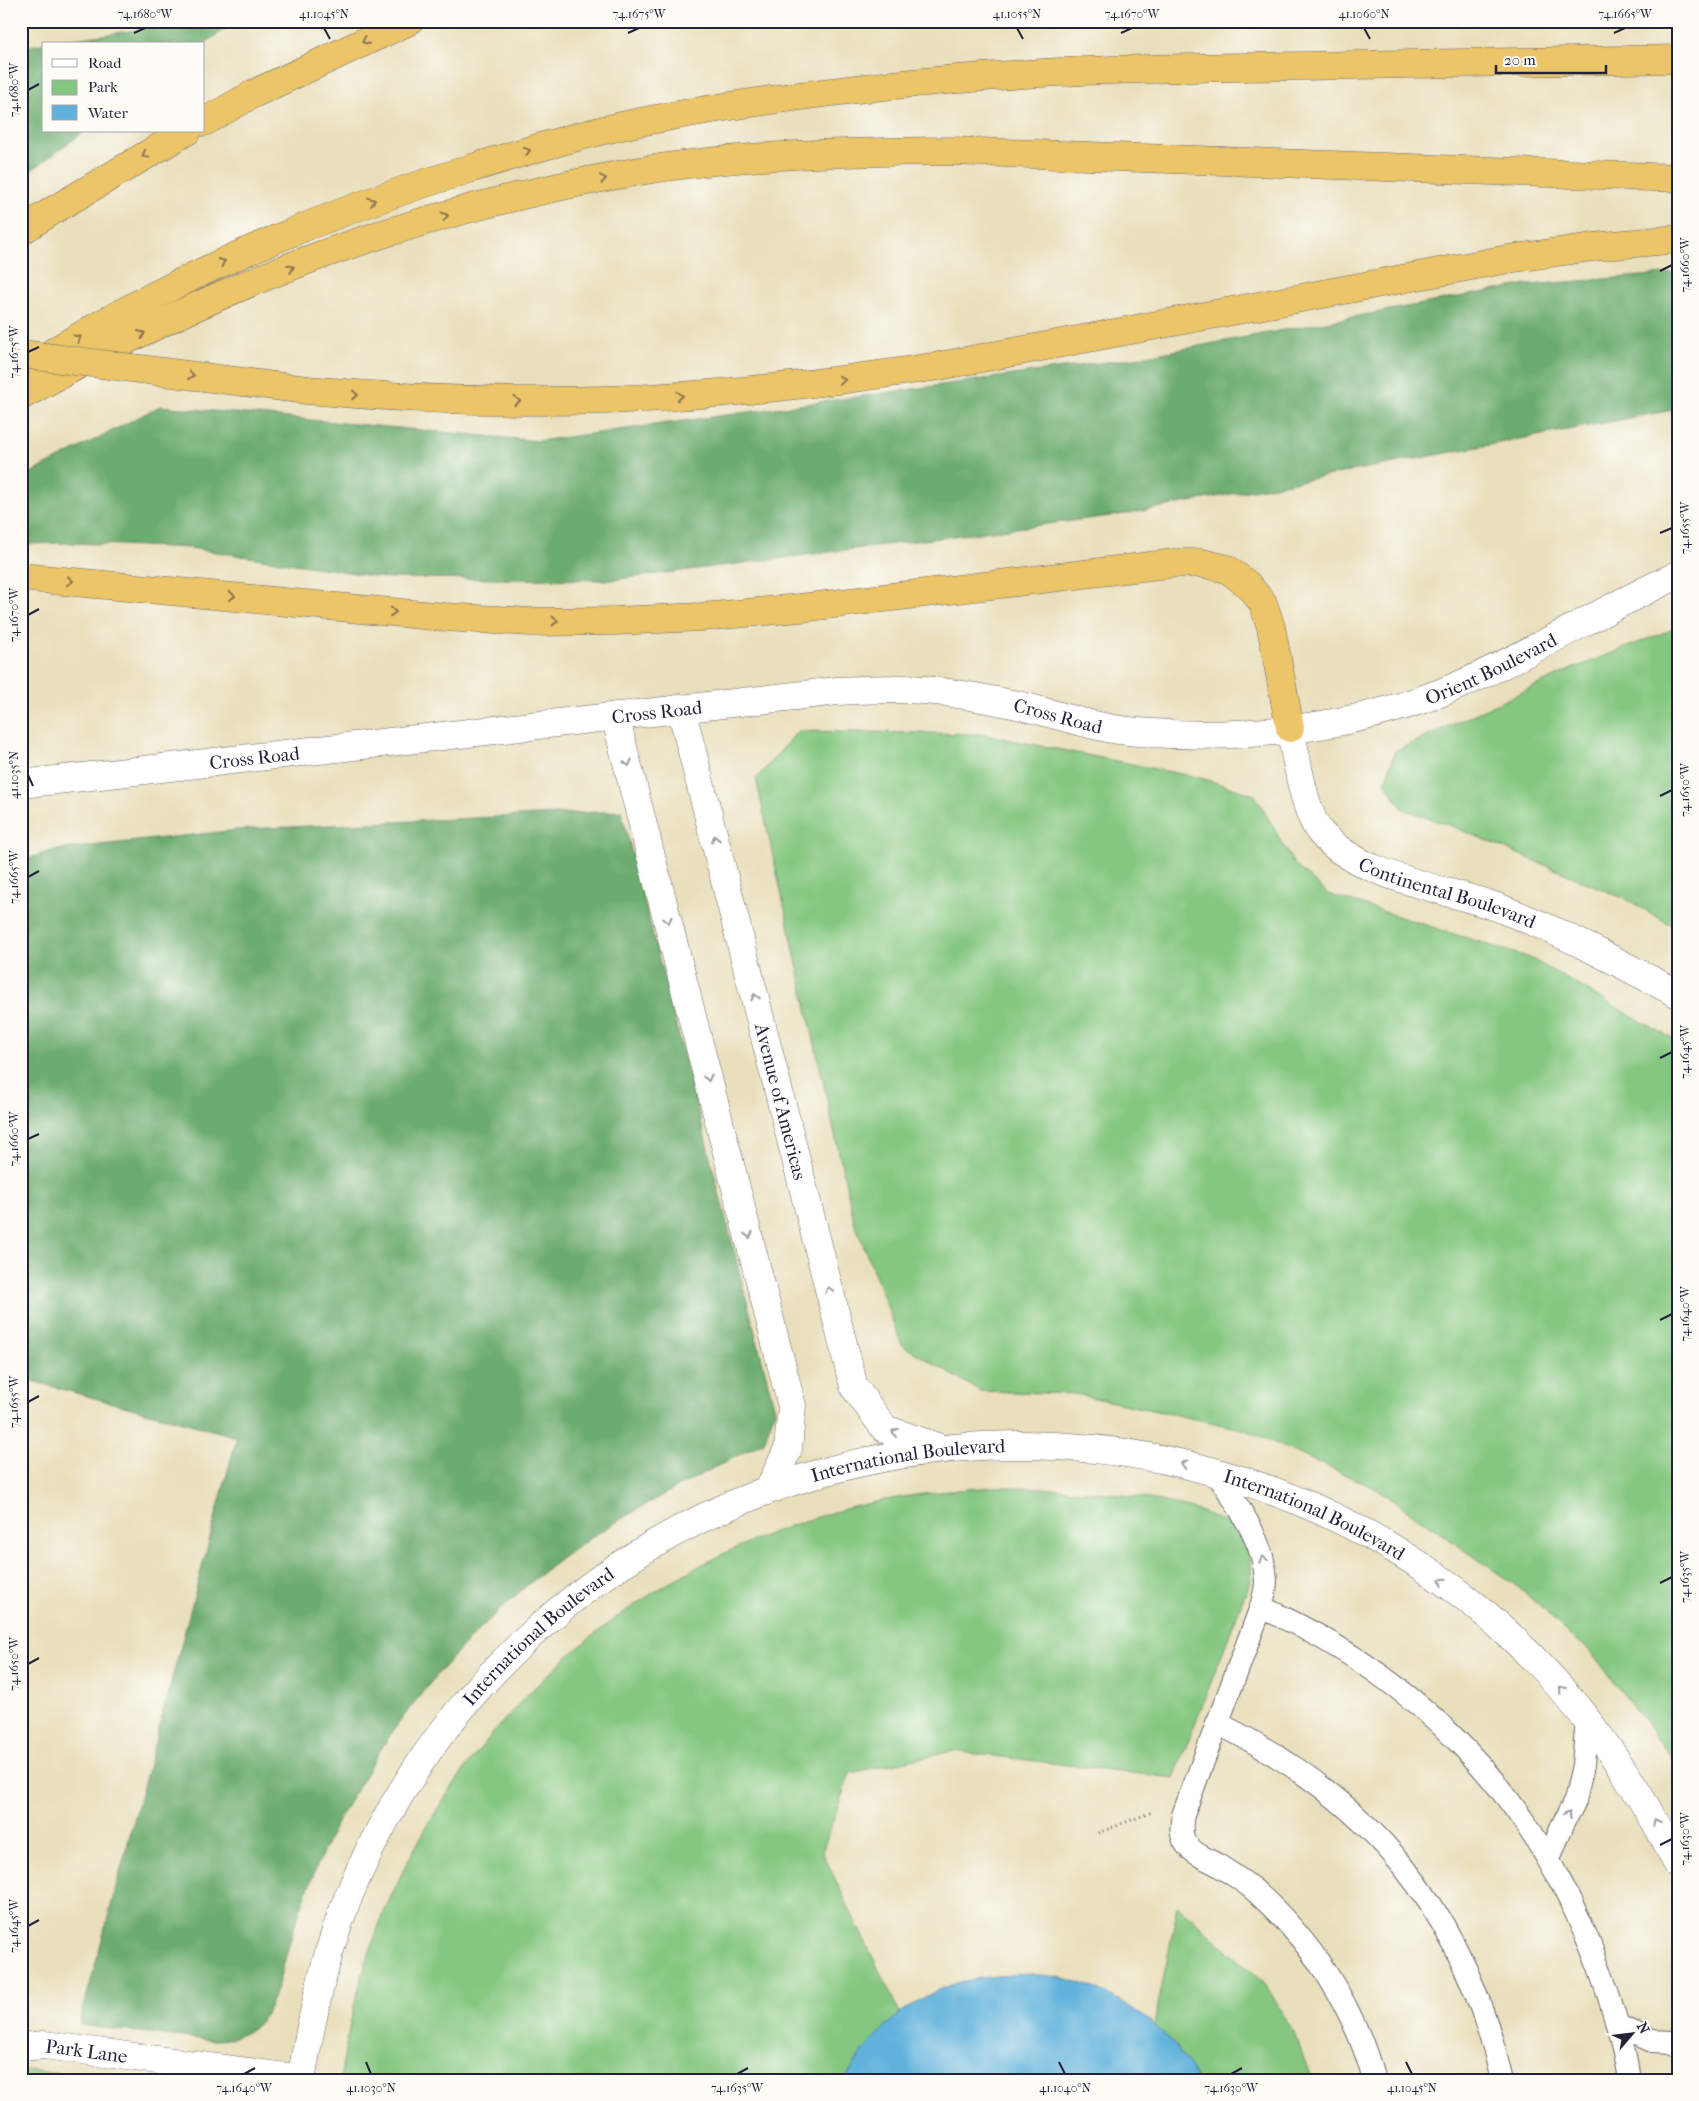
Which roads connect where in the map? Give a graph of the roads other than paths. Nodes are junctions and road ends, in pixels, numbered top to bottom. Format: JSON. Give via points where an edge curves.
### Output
{"nodes":[{"id":1,"x":409,"y":21,"type":"edge"},
{"id":2,"x":1678,"y":59,"type":"edge"},
{"id":3,"x":205,"y":121,"type":"edge"},
{"id":4,"x":185,"y":132,"type":"edge"},
{"id":5,"x":1678,"y":178,"type":"edge"},
{"id":6,"x":21,"y":231,"type":"edge"},
{"id":7,"x":1678,"y":239,"type":"edge"},
{"id":8,"x":21,"y":354,"type":"edge"},
{"id":9,"x":21,"y":372,"type":"edge"},
{"id":10,"x":21,"y":396,"type":"edge"},
{"id":11,"x":1678,"y":575,"type":"edge"},
{"id":12,"x":21,"y":576,"type":"edge"},
{"id":13,"x":681,"y":708,"type":"junction"},
{"id":14,"x":616,"y":716,"type":"junction"},
{"id":15,"x":1290,"y":728,"type":"junction"},
{"id":16,"x":21,"y":784,"type":"edge"},
{"id":17,"x":1678,"y":994,"type":"edge"},
{"id":18,"x":941,"y":1449,"type":"junction"},
{"id":19,"x":1216,"y":1472,"type":"junction"},
{"id":20,"x":769,"y":1489,"type":"junction"},
{"id":21,"x":1261,"y":1607,"type":"junction"},
{"id":22,"x":1587,"y":1718,"type":"junction"},
{"id":23,"x":1217,"y":1723,"type":"junction"},
{"id":24,"x":1549,"y":1859,"type":"junction"},
{"id":25,"x":1678,"y":1865,"type":"edge"},
{"id":26,"x":1619,"y":2026,"type":"junction"},
{"id":27,"x":1678,"y":2044,"type":"edge"},
{"id":28,"x":21,"y":2047,"type":"edge"},
{"id":29,"x":301,"y":2080,"type":"edge"},
{"id":30,"x":1374,"y":2080,"type":"edge"},
{"id":31,"x":1502,"y":2080,"type":"edge"},
{"id":32,"x":1629,"y":2080,"type":"edge"}],
"edges":[{"from":1,"to":3,"type":"highway","one_way":true,"via":[[253,94]]},
{"from":9,"to":2,"type":"highway","one_way":true,"via":[[118,313],[217,264],[324,218],[524,151],[636,123],[850,89],[1062,72]]},
{"from":4,"to":6,"type":"highway","one_way":true},
{"from":10,"to":5,"type":"highway","one_way":true,"via":[[227,293],[331,252],[443,216],[540,191],[642,171],[833,152],[953,151]]},
{"from":8,"to":7,"type":"highway","one_way":true,"bridge":true,"via":[[384,397],[530,401],[686,396],[939,366],[1508,259]]},
{"from":11,"to":15,"type":"street","name":"Orient Boulevard","via":[[1518,658],[1456,686],[1403,706],[1345,720]]},
{"from":12,"to":15,"type":"highway","one_way":true,"via":[[531,622],[702,617],[1175,563],[1201,563],[1227,570],[1247,584],[1263,603],[1271,627]]},
{"from":13,"to":14,"type":"street","name":"Cross Road"},
{"from":13,"to":15,"type":"street","name":"Cross Road","via":[[829,692],[901,689],[1014,704],[1135,732],[1241,734]]},
{"from":18,"to":13,"type":"street","name":"Avenue of Americas","one_way":true,"via":[[885,1429],[854,1387]]},
{"from":14,"to":16,"type":"street","name":"Cross Road"},
{"from":14,"to":20,"type":"street","one_way":true,"via":[[792,1406],[788,1449]]},
{"from":15,"to":17,"type":"street","name":"Continental Boulevard","via":[[1308,806],[1320,832],[1341,851],[1375,869],[1496,907],[1584,944]]},
{"from":19,"to":18,"type":"street","name":"International Boulevard","one_way":true,"via":[[1158,1458],[1094,1448],[995,1444]]},
{"from":18,"to":20,"type":"street","name":"International Boulevard","via":[[826,1470]]},
{"from":21,"to":19,"type":"lane","one_way":true,"via":[[1266,1582],[1261,1552]]},
{"from":22,"to":19,"type":"street","name":"International Boulevard","one_way":true,"via":[[1504,1630],[1452,1588],[1401,1553],[1342,1520],[1279,1492]]},
{"from":20,"to":29,"type":"street","name":"International Boulevard","via":[[709,1514],[651,1545],[597,1580],[545,1620],[455,1715],[418,1766],[383,1824],[354,1882],[331,1943],[314,2005]]},
{"from":21,"to":23,"type":"lane"},
{"from":21,"to":24,"type":"lane","via":[[1345,1652],[1401,1690],[1483,1766],[1530,1827]]},
{"from":24,"to":22,"type":"lane","one_way":true,"via":[[1576,1801]]},
{"from":25,"to":22,"type":"street","name":"International Boulevard","one_way":true,"via":[[1622,1765]]},
{"from":23,"to":30,"type":"lane","via":[[1183,1815],[1182,1836],[1194,1851],[1250,1887],[1300,1937],[1342,1998],[1368,2054]]},
{"from":23,"to":31,"type":"lane","via":[[1325,1788],[1373,1831],[1414,1880],[1450,1934],[1464,1963],[1487,2024]]},
{"from":24,"to":26,"type":"lane","via":[[1583,1927]]},
{"from":26,"to":27,"type":"lane","via":[[1652,2042]]},
{"from":26,"to":32,"type":"lane"},
{"from":28,"to":29,"type":"street","name":"Park Lane","via":[[44,2045]]}]}
